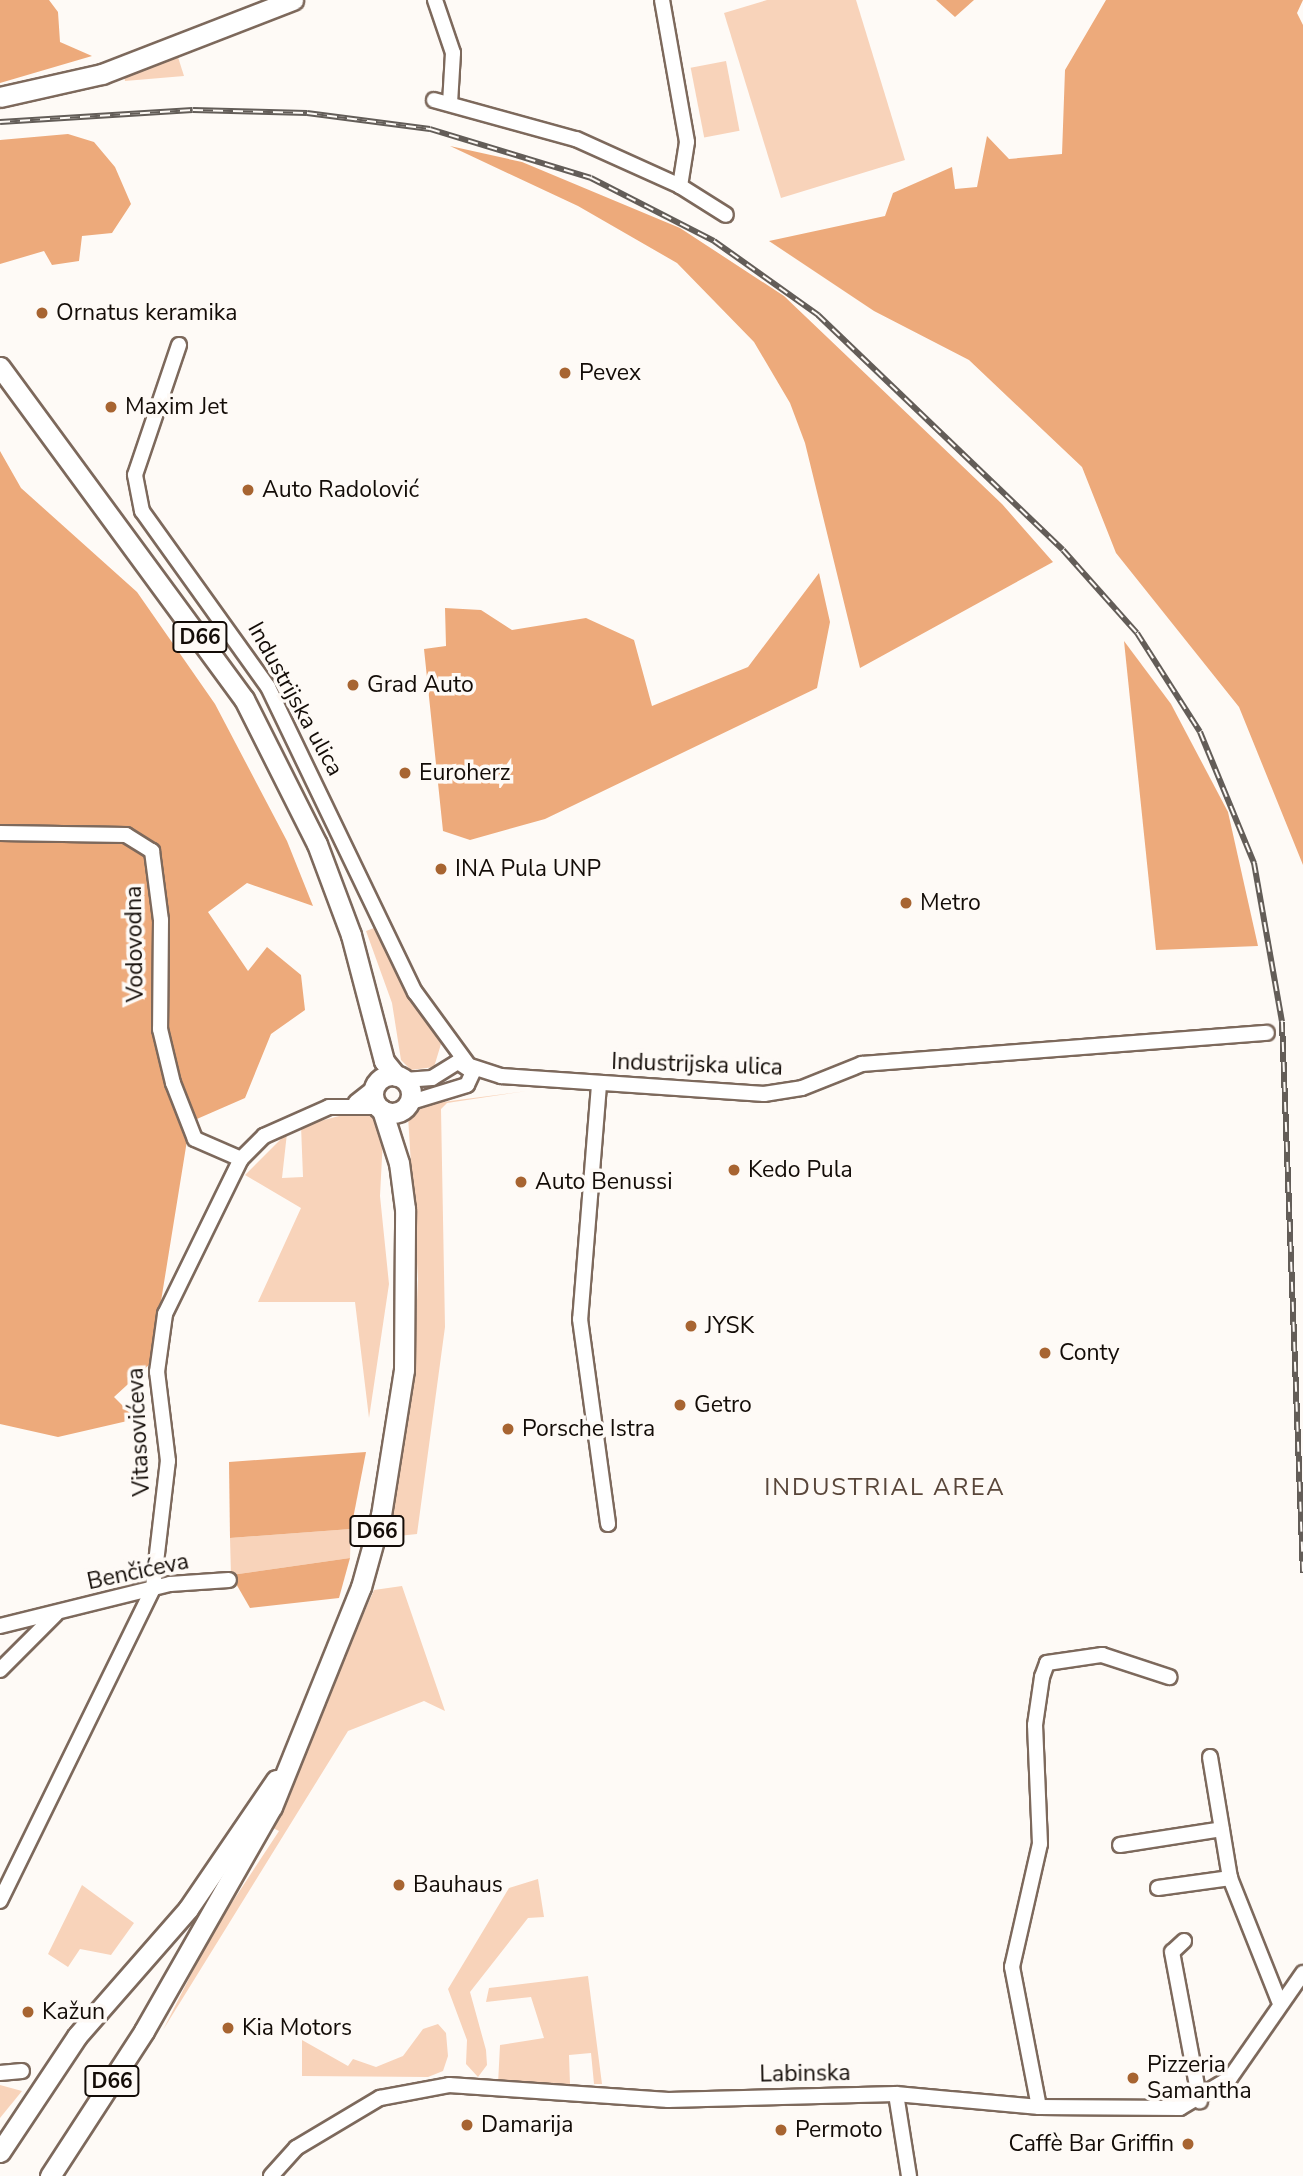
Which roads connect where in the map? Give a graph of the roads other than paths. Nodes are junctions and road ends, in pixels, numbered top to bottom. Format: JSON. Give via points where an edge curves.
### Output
{"nodes":[{"id":1,"x":292,"y":0,"type":"edge"},
{"id":2,"x":435,"y":0,"type":"edge"},
{"id":3,"x":662,"y":0,"type":"edge"},
{"id":4,"x":0,"y":97,"type":"edge"},
{"id":5,"x":434,"y":100,"type":"dead end"},
{"id":6,"x":450,"y":103,"type":"junction"},
{"id":7,"x":680,"y":186,"type":"junction"},
{"id":8,"x":726,"y":215,"type":"dead end"},
{"id":9,"x":179,"y":345,"type":"dead end"},
{"id":10,"x":0,"y":367,"type":"edge"},
{"id":11,"x":0,"y":833,"type":"edge"},
{"id":12,"x":1267,"y":1033,"type":"dead end"},
{"id":13,"x":447,"y":1040,"type":"junction"},
{"id":14,"x":451,"y":1065,"type":"junction"},
{"id":15,"x":468,"y":1065,"type":"junction"},
{"id":16,"x":500,"y":1076,"type":"junction"},
{"id":17,"x":467,"y":1085,"type":"junction"},
{"id":18,"x":599,"y":1085,"type":"junction"},
{"id":19,"x":385,"y":1086,"type":"junction"},
{"id":20,"x":406,"y":1106,"type":"junction"},
{"id":21,"x":241,"y":1159,"type":"junction"},
{"id":22,"x":400,"y":1163,"type":"junction"},
{"id":23,"x":608,"y":1524,"type":"dead end"},
{"id":24,"x":229,"y":1580,"type":"dead end"},
{"id":25,"x":153,"y":1588,"type":"junction"},
{"id":26,"x":56,"y":1614,"type":"junction"},
{"id":27,"x":0,"y":1626,"type":"edge"},
{"id":28,"x":0,"y":1670,"type":"edge"},
{"id":29,"x":1169,"y":1677,"type":"dead end"},
{"id":30,"x":1210,"y":1757,"type":"dead end"},
{"id":31,"x":282,"y":1775,"type":"junction"},
{"id":32,"x":1222,"y":1829,"type":"junction"},
{"id":33,"x":1120,"y":1845,"type":"dead end"},
{"id":34,"x":1230,"y":1878,"type":"junction"},
{"id":35,"x":1158,"y":1888,"type":"dead end"},
{"id":36,"x":0,"y":1901,"type":"edge"},
{"id":37,"x":1184,"y":1941,"type":"dead end"},
{"id":38,"x":1303,"y":1973,"type":"edge"},
{"id":39,"x":1279,"y":2001,"type":"junction"},
{"id":40,"x":22,"y":2071,"type":"dead end"},
{"id":41,"x":0,"y":2073,"type":"edge"},
{"id":42,"x":896,"y":2094,"type":"junction"},
{"id":43,"x":1200,"y":2101,"type":"junction"},
{"id":44,"x":1039,"y":2107,"type":"junction"},
{"id":45,"x":0,"y":2152,"type":"edge"},
{"id":46,"x":50,"y":2176,"type":"edge"},
{"id":47,"x":271,"y":2176,"type":"edge"},
{"id":48,"x":909,"y":2176,"type":"edge"}],
"edges":[{"from":1,"to":4,"type":"main road","via":[[102,74]]},
{"from":2,"to":6,"type":"street","via":[[453,53]]},
{"from":3,"to":7,"type":"street","via":[[687,142]]},
{"from":5,"to":6,"type":"street"},
{"from":6,"to":7,"type":"street","via":[[576,139]]},
{"from":7,"to":8,"type":"street"},
{"from":9,"to":13,"type":"street","name":"Industrijska ulica","via":[[135,475],[142,510],[268,687],[415,992]]},
{"from":10,"to":19,"type":"main road","number":"D66","via":[[147,561],[257,723],[317,844],[351,935]]},
{"from":11,"to":21,"type":"street","name":"Vodovodna","via":[[126,835],[152,851],[161,920],[160,1029],[173,1083],[195,1139]]},
{"from":12,"to":18,"type":"street","name":"Industrijska ulica","via":[[971,1052],[849,1066],[802,1088],[764,1094]]},
{"from":13,"to":14,"type":"street","name":"Industrijska ulica"},
{"from":13,"to":15,"type":"street","name":"Industrijska ulica"},
{"from":14,"to":15,"type":"street"},
{"from":14,"to":19,"type":"street","via":[[432,1078]]},
{"from":15,"to":16,"type":"street","name":"Industrijska ulica"},
{"from":15,"to":17,"type":"street"},
{"from":16,"to":17,"type":"street","name":"Industrijska ulica"},
{"from":16,"to":18,"type":"street","name":"Industrijska ulica"},
{"from":17,"to":20,"type":"street","name":"Industrijska ulica"},
{"from":18,"to":23,"type":"street","via":[[580,1318]]},
{"from":19,"to":20,"type":"main road"},
{"from":19,"to":20,"type":"main road","number":"D66"},
{"from":19,"to":21,"type":"street","name":"Vitasovićeva","via":[[356,1102],[293,1119]]},
{"from":19,"to":22,"type":"main road","number":"D66"},
{"from":20,"to":22,"type":"main road","number":"D66"},
{"from":21,"to":25,"type":"street","name":"Vitasovićeva","via":[[164,1314],[158,1372],[168,1461]]},
{"from":22,"to":31,"type":"main road","number":"D66","via":[[404,1370],[381,1515],[327,1676]]},
{"from":24,"to":25,"type":"street","name":"Benčićeva"},
{"from":25,"to":26,"type":"street","name":"Benčićeva"},
{"from":25,"to":36,"type":"street","name":"Vitasovićeva"},
{"from":26,"to":27,"type":"street","name":"Benčićeva"},
{"from":26,"to":28,"type":"street","name":"Benčićeva"},
{"from":29,"to":44,"type":"street","via":[[1102,1655],[1047,1663],[1042,1676],[1035,1725],[1040,1844],[1012,1967]]},
{"from":30,"to":32,"type":"street"},
{"from":31,"to":45,"type":"main road","number":"D66","via":[[188,1909],[76,2036]]},
{"from":31,"to":46,"type":"main road","number":"D66","via":[[272,1807],[144,2031]]},
{"from":32,"to":33,"type":"street"},
{"from":32,"to":34,"type":"street"},
{"from":34,"to":35,"type":"street"},
{"from":34,"to":39,"type":"street"},
{"from":37,"to":43,"type":"street","via":[[1172,1952]]},
{"from":38,"to":39,"type":"street","name":"Labinska"},
{"from":39,"to":43,"type":"street","name":"Labinska","via":[[1237,2069]]},
{"from":40,"to":41,"type":"street"},
{"from":42,"to":44,"type":"street","name":"Labinska"},
{"from":42,"to":47,"type":"street","name":"Labinska","via":[[668,2100],[449,2085],[380,2098],[296,2148]]},
{"from":42,"to":48,"type":"street"},
{"from":43,"to":44,"type":"street","name":"Labinska","via":[[1169,2109]]}]}
